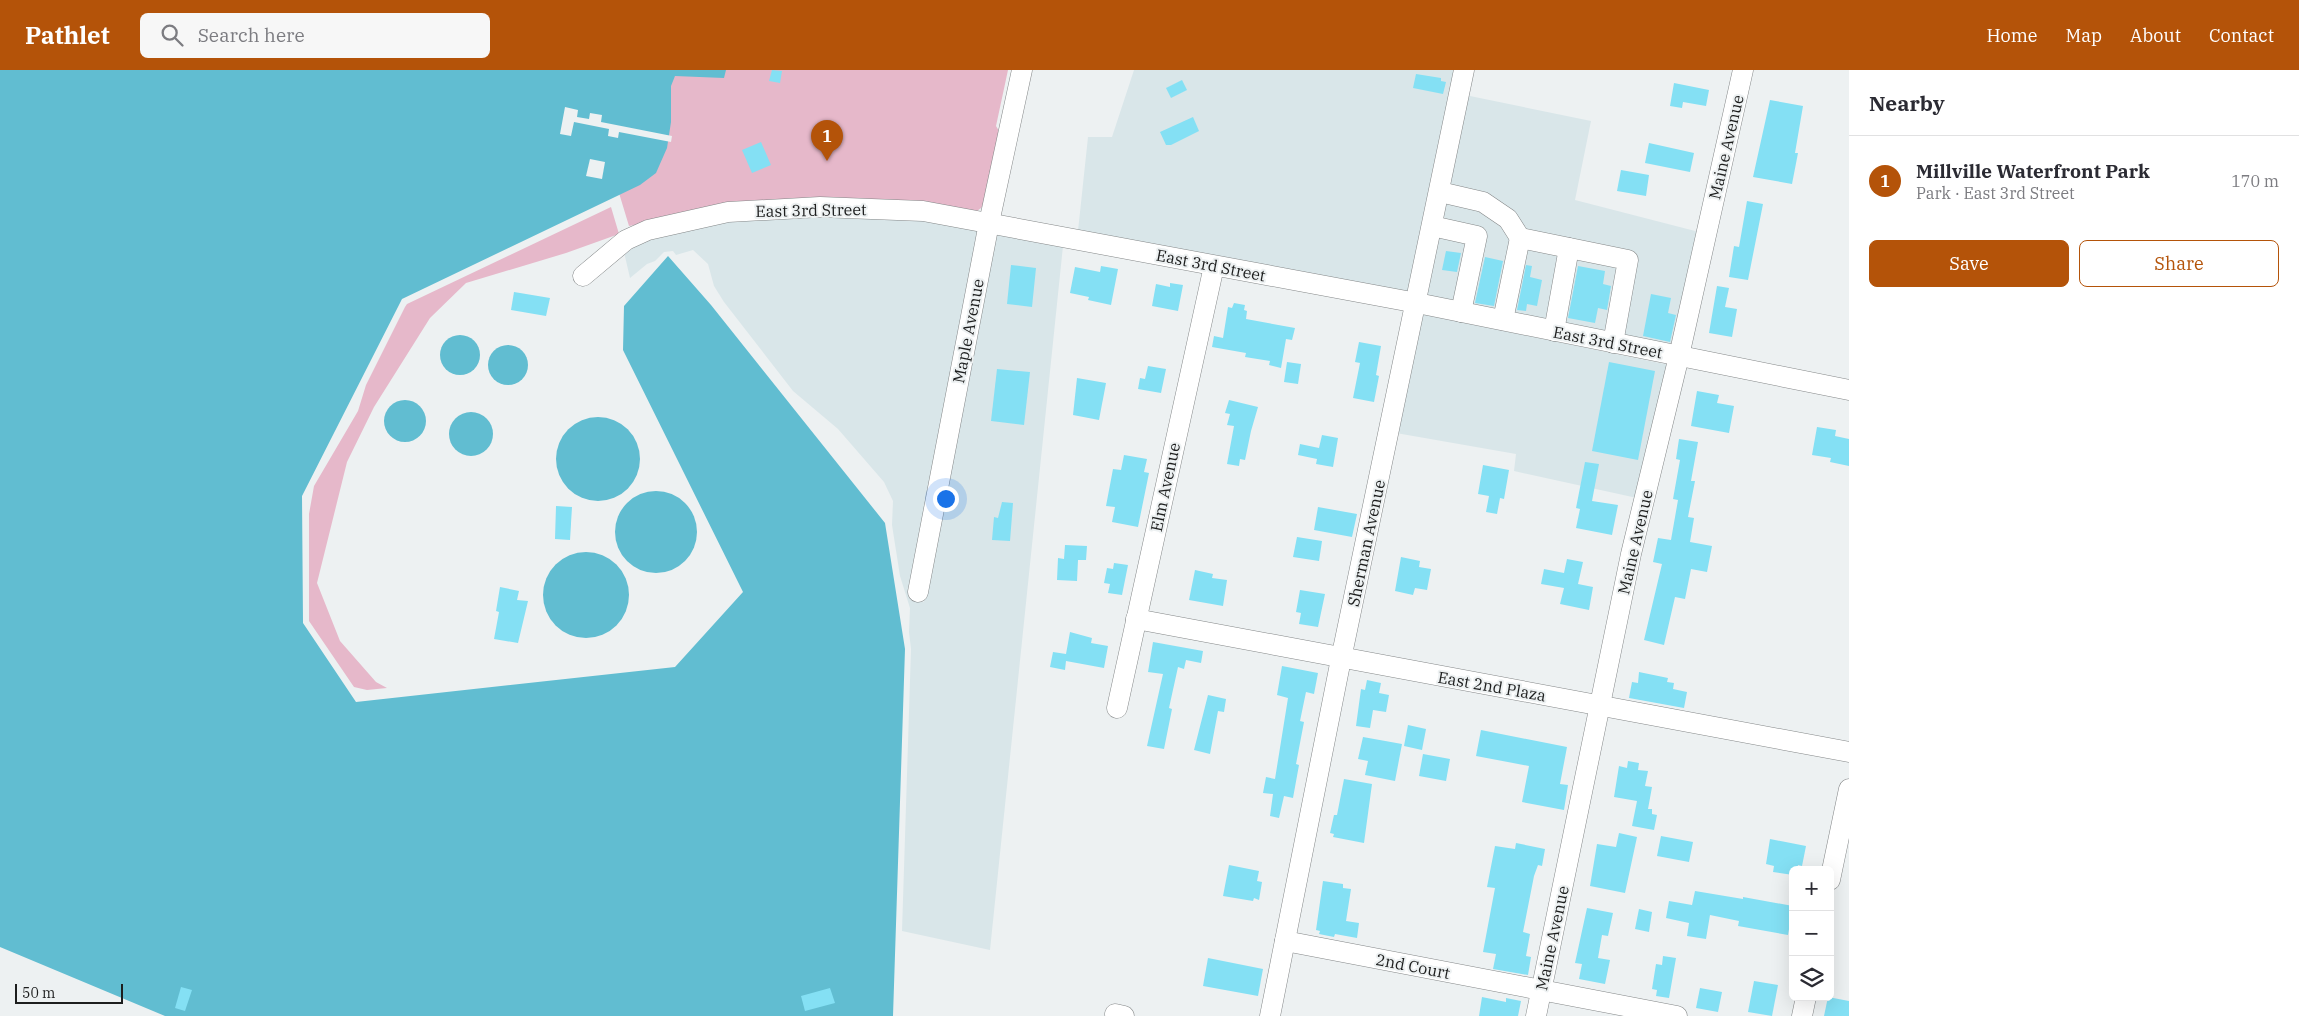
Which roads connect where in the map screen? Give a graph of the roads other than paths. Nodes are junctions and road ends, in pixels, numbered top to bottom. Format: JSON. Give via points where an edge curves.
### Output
{"nodes":[{"id":1,"x":1022,"y":70,"type":"edge"},
{"id":2,"x":1464,"y":70,"type":"edge"},
{"id":3,"x":1743,"y":70,"type":"edge"},
{"id":4,"x":1440,"y":192,"type":"junction"},
{"id":5,"x":1483,"y":202,"type":"junction"},
{"id":6,"x":988,"y":223,"type":"junction"},
{"id":7,"x":1432,"y":226,"type":"junction"},
{"id":8,"x":1477,"y":236,"type":"junction"},
{"id":9,"x":1520,"y":238,"type":"junction"},
{"id":10,"x":1569,"y":248,"type":"junction"},
{"id":11,"x":1214,"y":266,"type":"junction"},
{"id":12,"x":583,"y":276,"type":"dead end"},
{"id":13,"x":1417,"y":303,"type":"junction"},
{"id":14,"x":1462,"y":312,"type":"junction"},
{"id":15,"x":1503,"y":320,"type":"junction"},
{"id":16,"x":1554,"y":331,"type":"junction"},
{"id":17,"x":1613,"y":342,"type":"junction"},
{"id":18,"x":1679,"y":356,"type":"junction"},
{"id":19,"x":1849,"y":390,"type":"edge"},
{"id":20,"x":918,"y":592,"type":"dead end"},
{"id":21,"x":1136,"y":619,"type":"junction"},
{"id":22,"x":1341,"y":659,"type":"junction"},
{"id":23,"x":1600,"y":705,"type":"junction"},
{"id":24,"x":1117,"y":708,"type":"dead end"},
{"id":25,"x":1849,"y":752,"type":"edge"},
{"id":26,"x":1849,"y":789,"type":"edge"},
{"id":27,"x":1833,"y":866,"type":"edge"},
{"id":28,"x":1285,"y":941,"type":"junction"},
{"id":29,"x":1541,"y":990,"type":"junction"},
{"id":30,"x":1805,"y":1001,"type":"edge"},
{"id":31,"x":1270,"y":1016,"type":"edge"},
{"id":32,"x":1536,"y":1016,"type":"edge"},
{"id":33,"x":1677,"y":1016,"type":"edge"},
{"id":34,"x":1802,"y":1016,"type":"edge"}],
"edges":[{"from":1,"to":6,"type":"street","name":"Maple Avenue"},
{"from":2,"to":4,"type":"street","name":"Sherman Avenue"},
{"from":3,"to":18,"type":"street","name":"Maine Avenue"},
{"from":4,"to":5,"type":"street"},
{"from":4,"to":7,"type":"street","name":"Sherman Avenue"},
{"from":5,"to":8,"type":"street"},
{"from":5,"to":9,"type":"street","via":[[1508,219]]},
{"from":6,"to":11,"type":"street","name":"East 3rd Street"},
{"from":6,"to":12,"type":"street","name":"East 3rd Street","via":[[896,209],[820,207],[728,212],[648,230],[626,240]]},
{"from":6,"to":20,"type":"street","name":"Maple Avenue"},
{"from":7,"to":8,"type":"street"},
{"from":7,"to":13,"type":"street","name":"Sherman Avenue"},
{"from":8,"to":14,"type":"street"},
{"from":9,"to":10,"type":"street"},
{"from":9,"to":15,"type":"street"},
{"from":10,"to":16,"type":"street"},
{"from":10,"to":17,"type":"street","via":[[1628,260]]},
{"from":11,"to":13,"type":"street","name":"East 3rd Street"},
{"from":11,"to":21,"type":"street","name":"Elm Avenue"},
{"from":13,"to":14,"type":"street","name":"East 3rd Street"},
{"from":13,"to":22,"type":"street","name":"Sherman Avenue"},
{"from":14,"to":15,"type":"street","name":"East 3rd Street"},
{"from":15,"to":16,"type":"street","name":"East 3rd Street"},
{"from":16,"to":17,"type":"street","name":"East 3rd Street"},
{"from":17,"to":18,"type":"street","name":"East 3rd Street"},
{"from":18,"to":19,"type":"street","name":"East 3rd Street"},
{"from":18,"to":23,"type":"street","name":"Maine Avenue","via":[[1631,554]]},
{"from":21,"to":22,"type":"street","name":"East 2nd Plaza"},
{"from":21,"to":24,"type":"street","name":"Elm Avenue"},
{"from":22,"to":23,"type":"street","name":"East 2nd Plaza"},
{"from":22,"to":28,"type":"street","name":"Sherman Avenue"},
{"from":23,"to":25,"type":"street","name":"East 2nd Plaza"},
{"from":23,"to":29,"type":"street","name":"Maine Avenue"},
{"from":26,"to":27,"type":"street"},
{"from":28,"to":29,"type":"street","name":"2nd Court"},
{"from":28,"to":31,"type":"street","name":"Sherman Avenue"},
{"from":29,"to":32,"type":"street","name":"Maine Avenue"},
{"from":29,"to":33,"type":"street","name":"2nd Court"},
{"from":30,"to":34,"type":"street"}]}
